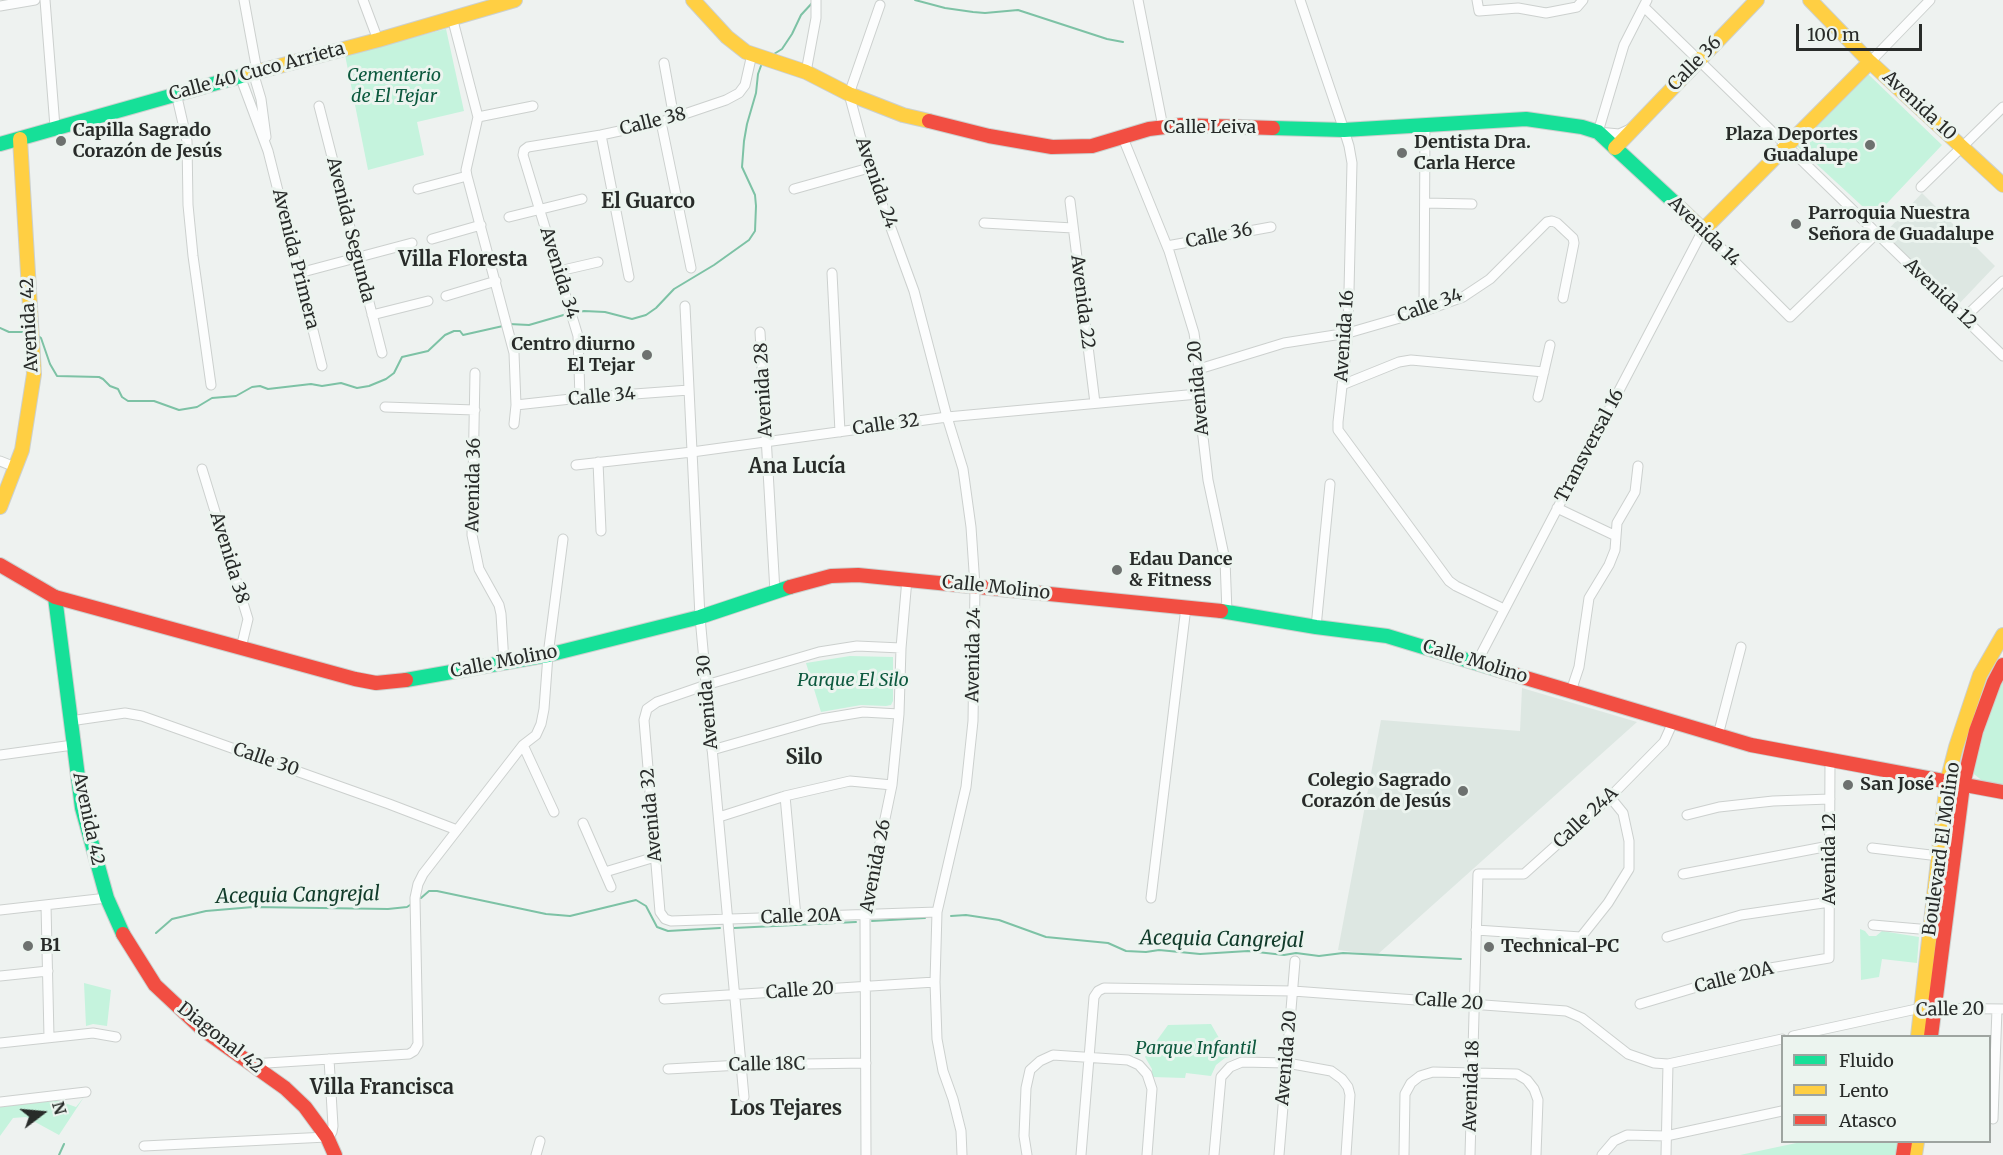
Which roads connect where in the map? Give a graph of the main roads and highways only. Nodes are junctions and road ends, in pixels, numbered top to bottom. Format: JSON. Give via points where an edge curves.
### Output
{"nodes":[{"id":1,"x":693,"y":0,"type":"edge"},
{"id":2,"x":1757,"y":0,"type":"edge"},
{"id":3,"x":1810,"y":0,"type":"edge"},
{"id":4,"x":507,"y":1,"type":"edge"},
{"id":5,"x":1870,"y":62,"type":"junction"},
{"id":6,"x":20,"y":139,"type":"junction"},
{"id":7,"x":0,"y":144,"type":"edge"},
{"id":8,"x":1615,"y":148,"type":"junction"},
{"id":9,"x":2003,"y":186,"type":"edge"},
{"id":10,"x":0,"y":507,"type":"edge"},
{"id":11,"x":0,"y":565,"type":"edge"},
{"id":12,"x":55,"y":597,"type":"junction"},
{"id":13,"x":2003,"y":635,"type":"edge"},
{"id":14,"x":2003,"y":665,"type":"edge"},
{"id":15,"x":1956,"y":747,"type":"junction"},
{"id":16,"x":1970,"y":751,"type":"junction"},
{"id":17,"x":1947,"y":782,"type":"junction"},
{"id":18,"x":1963,"y":785,"type":"junction"},
{"id":19,"x":2003,"y":792,"type":"edge"},
{"id":20,"x":107,"y":898,"type":"joint"},
{"id":21,"x":1928,"y":1008,"type":"junction"},
{"id":22,"x":1918,"y":1035,"type":"edge"},
{"id":23,"x":1931,"y":1035,"type":"edge"},
{"id":24,"x":334,"y":1155,"type":"edge"}],
"edges":[{"from":1,"to":8,"type":"main road","name":"Calle Leiva","via":[[738,47],[806,72],[849,94],[903,114],[1052,147],[1105,144],[1181,125],[1344,130],[1541,120],[1598,132]]},
{"from":2,"to":8,"type":"main road","name":"Calle 36"},
{"from":3,"to":5,"type":"main road","name":"Avenida 10"},
{"from":4,"to":6,"type":"main road","name":"Calle 40 Cuco Arrieta"},
{"from":5,"to":8,"type":"main road","name":"Avenida 14","via":[[1703,230]]},
{"from":5,"to":9,"type":"main road","name":"Avenida 10"},
{"from":6,"to":7,"type":"main road","name":"Calle 40 Cuco Arrieta"},
{"from":6,"to":10,"type":"main road","name":"Avenida 42","via":[[34,374],[22,450]]},
{"from":11,"to":12,"type":"main road","name":"Calle Molino"},
{"from":12,"to":17,"type":"main road","name":"Calle Molino","via":[[376,683],[548,655],[700,617],[831,576],[858,574],[1186,607],[1387,636],[1751,745]]},
{"from":12,"to":20,"type":"main road","name":"Avenida 42","via":[[82,808]]},
{"from":13,"to":15,"type":"main road","name":"Boulevard El Molino","via":[[1980,675]]},
{"from":14,"to":16,"type":"main road","name":"Boulevard El Molino"},
{"from":15,"to":16,"type":"main road"},
{"from":15,"to":17,"type":"main road","name":"Boulevard El Molino"},
{"from":16,"to":18,"type":"main road","name":"Boulevard El Molino"},
{"from":17,"to":18,"type":"main road","name":"Calle Molino"},
{"from":17,"to":21,"type":"main road","name":"Boulevard El Molino","via":[[1931,930]]},
{"from":18,"to":19,"type":"main road","name":"Calle Molino"},
{"from":18,"to":21,"type":"main road","name":"Boulevard El Molino"},
{"from":20,"to":24,"type":"main road","name":"Diagonal 42","via":[[127,942],[155,985],[202,1029],[285,1088],[327,1137]]},
{"from":21,"to":22,"type":"main road","name":"Boulevard El Molino"},
{"from":21,"to":23,"type":"main road","name":"Boulevard El Molino"}]}
